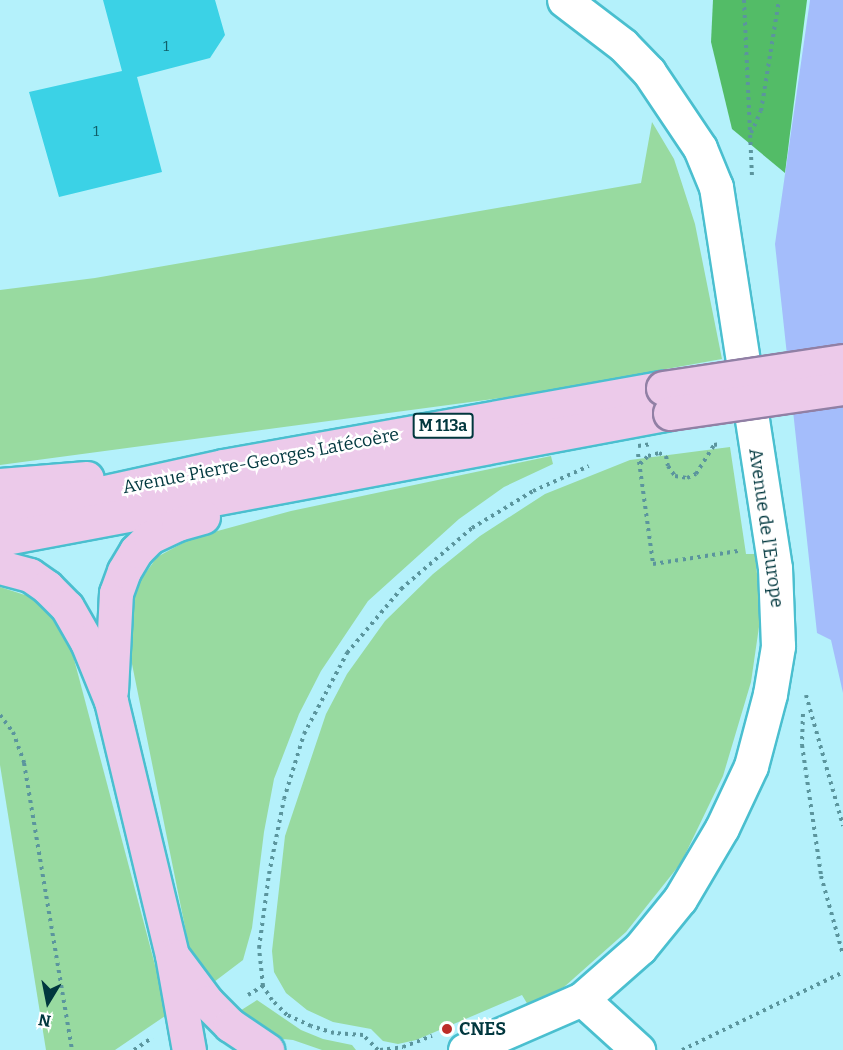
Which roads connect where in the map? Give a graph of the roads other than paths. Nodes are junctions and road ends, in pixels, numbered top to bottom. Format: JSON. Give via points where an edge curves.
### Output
{"nodes":[{"id":1,"x":564,"y":0,"type":"edge"},
{"id":2,"x":843,"y":361,"type":"edge"},
{"id":3,"x":843,"y":388,"type":"edge"},
{"id":4,"x":667,"y":400,"type":"junction"},
{"id":5,"x":438,"y":456,"type":"junction"},
{"id":6,"x":223,"y":466,"type":"junction"},
{"id":7,"x":0,"y":485,"type":"edge"},
{"id":8,"x":0,"y":515,"type":"edge"},
{"id":9,"x":0,"y":539,"type":"edge"},
{"id":10,"x":0,"y":567,"type":"edge"},
{"id":11,"x":111,"y":701,"type":"junction"},
{"id":12,"x":172,"y":955,"type":"junction"},
{"id":13,"x":582,"y":999,"type":"junction"},
{"id":14,"x":189,"y":1050,"type":"edge"},
{"id":15,"x":267,"y":1050,"type":"edge"},
{"id":16,"x":465,"y":1050,"type":"edge"},
{"id":17,"x":638,"y":1050,"type":"edge"}],
"edges":[{"from":1,"to":13,"type":"street","name":"Avenue de l'Europe","via":[[623,45],[649,72],[700,148],[717,187],[771,546],[778,646],[771,694],[752,766],[722,828],[680,899],[640,948]]},
{"from":2,"to":4,"type":"main road","name":"Avenue Pierre-Georges Latécoère","number":"M 113a","bridge":true},
{"from":3,"to":4,"type":"main road","name":"Avenue Pierre-Georges Latécoère","number":"M 113a","bridge":true},
{"from":4,"to":5,"type":"main road","name":"Avenue Pierre-Georges Latécoère","number":"M 113a"},
{"from":4,"to":6,"type":"main road","name":"Avenue Pierre-Georges Latécoère","number":"M 113a"},
{"from":5,"to":9,"type":"main road","name":"Avenue Pierre-Georges Latécoère","number":"M 113a"},
{"from":5,"to":11,"type":"main road","via":[[178,524],[150,537],[136,551],[116,593]]},
{"from":6,"to":7,"type":"main road"},
{"from":6,"to":8,"type":"main road","name":"Avenue Pierre-Georges Latécoère","number":"M 113a"},
{"from":10,"to":11,"type":"main road","via":[[30,575],[67,607],[87,642]]},
{"from":11,"to":12,"type":"main road"},
{"from":12,"to":14,"type":"main road"},
{"from":12,"to":15,"type":"main road","via":[[207,1002],[230,1025]]},
{"from":13,"to":16,"type":"street","name":"Avenue de l'Europe"},
{"from":13,"to":17,"type":"street"}]}
